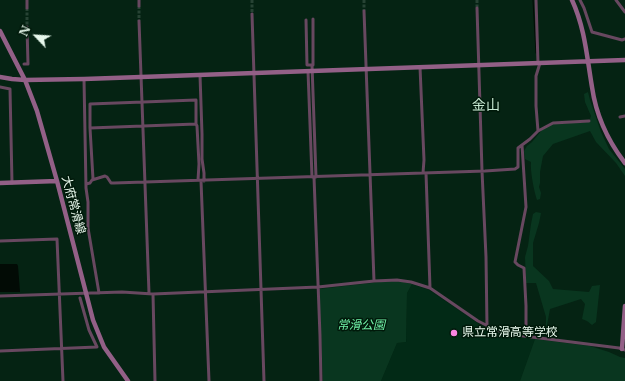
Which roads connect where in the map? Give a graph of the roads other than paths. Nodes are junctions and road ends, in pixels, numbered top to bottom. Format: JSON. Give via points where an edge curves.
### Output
{"nodes":[{"id":1,"x":27,"y":0,"type":"edge"},
{"id":2,"x":139,"y":0,"type":"edge"},
{"id":3,"x":536,"y":0,"type":"edge"},
{"id":4,"x":572,"y":0,"type":"edge"},
{"id":5,"x":580,"y":0,"type":"edge"},
{"id":6,"x":616,"y":0,"type":"edge"},
{"id":7,"x":139,"y":6,"type":"tunnel mouth"},
{"id":8,"x":27,"y":8,"type":"tunnel mouth"},
{"id":9,"x":477,"y":8,"type":"tunnel mouth"},
{"id":10,"x":364,"y":11,"type":"tunnel mouth"},
{"id":11,"x":625,"y":12,"type":"edge"},
{"id":12,"x":252,"y":14,"type":"tunnel mouth"},
{"id":13,"x":313,"y":19,"type":"dead end"},
{"id":14,"x":306,"y":20,"type":"dead end"},
{"id":15,"x":139,"y":21,"type":"tunnel mouth"},
{"id":16,"x":27,"y":27,"type":"tunnel mouth"},
{"id":17,"x":0,"y":31,"type":"edge"},
{"id":18,"x":625,"y":39,"type":"edge"},
{"id":19,"x":625,"y":60,"type":"edge"},
{"id":20,"x":588,"y":62,"type":"junction"},
{"id":21,"x":539,"y":63,"type":"junction"},
{"id":22,"x":24,"y":64,"type":"dead end"},
{"id":23,"x":479,"y":65,"type":"junction"},
{"id":24,"x":420,"y":67,"type":"junction"},
{"id":25,"x":311,"y":69,"type":"junction"},
{"id":26,"x":366,"y":69,"type":"junction"},
{"id":27,"x":254,"y":73,"type":"junction"},
{"id":28,"x":200,"y":74,"type":"junction"},
{"id":29,"x":0,"y":76,"type":"edge"},
{"id":30,"x":141,"y":77,"type":"junction"},
{"id":31,"x":84,"y":79,"type":"junction"},
{"id":32,"x":25,"y":80,"type":"junction"},
{"id":33,"x":0,"y":87,"type":"edge"},
{"id":34,"x":142,"y":102,"type":"junction"},
{"id":35,"x":625,"y":116,"type":"edge"},
{"id":36,"x":620,"y":117,"type":"dead end"},
{"id":37,"x":589,"y":121,"type":"dead end"},
{"id":38,"x":196,"y":124,"type":"junction"},
{"id":39,"x":143,"y":126,"type":"junction"},
{"id":40,"x":90,"y":128,"type":"junction"},
{"id":41,"x":538,"y":132,"type":"junction"},
{"id":42,"x":522,"y":145,"type":"junction"},
{"id":43,"x":625,"y":163,"type":"edge"},
{"id":44,"x":482,"y":171,"type":"junction"},
{"id":45,"x":424,"y":173,"type":"junction"},
{"id":46,"x":370,"y":174,"type":"junction"},
{"id":47,"x":314,"y":177,"type":"junction"},
{"id":48,"x":258,"y":178,"type":"junction"},
{"id":49,"x":93,"y":179,"type":"junction"},
{"id":50,"x":57,"y":181,"type":"junction"},
{"id":51,"x":201,"y":181,"type":"junction"},
{"id":52,"x":145,"y":182,"type":"junction"},
{"id":53,"x":0,"y":183,"type":"edge"},
{"id":54,"x":12,"y":183,"type":"junction"},
{"id":55,"x":86,"y":184,"type":"junction"},
{"id":56,"x":0,"y":241,"type":"edge"},
{"id":57,"x":374,"y":281,"type":"junction"},
{"id":58,"x":318,"y":287,"type":"junction"},
{"id":59,"x":430,"y":288,"type":"junction"},
{"id":60,"x":261,"y":290,"type":"junction"},
{"id":61,"x":85,"y":292,"type":"junction"},
{"id":62,"x":205,"y":292,"type":"junction"},
{"id":63,"x":99,"y":293,"type":"junction"},
{"id":64,"x":151,"y":293,"type":"junction"},
{"id":65,"x":59,"y":294,"type":"junction"},
{"id":66,"x":0,"y":296,"type":"edge"},
{"id":67,"x":80,"y":298,"type":"dead end"},
{"id":68,"x":625,"y":306,"type":"edge"},
{"id":69,"x":624,"y":319,"type":"edge"},
{"id":70,"x":487,"y":326,"type":"junction"},
{"id":71,"x":526,"y":336,"type":"junction"},
{"id":72,"x":61,"y":348,"type":"junction"},
{"id":73,"x":624,"y":349,"type":"edge"},
{"id":74,"x":0,"y":351,"type":"edge"},
{"id":75,"x":63,"y":381,"type":"edge"},
{"id":76,"x":128,"y":381,"type":"edge"},
{"id":77,"x":155,"y":381,"type":"edge"},
{"id":78,"x":208,"y":381,"type":"edge"},
{"id":79,"x":264,"y":381,"type":"edge"},
{"id":80,"x":321,"y":381,"type":"edge"}],
"edges":[{"from":1,"to":8,"type":"street"},
{"from":2,"to":7,"type":"street"},
{"from":3,"to":21,"type":"street"},
{"from":4,"to":20,"type":"street","via":[[582,26]]},
{"from":5,"to":18,"type":"street","via":[[592,32]]},
{"from":6,"to":11,"type":"street"},
{"from":9,"to":23,"type":"street"},
{"from":10,"to":26,"type":"street"},
{"from":12,"to":27,"type":"street"},
{"from":13,"to":25,"type":"street"},
{"from":14,"to":25,"type":"street","via":[[307,65]]},
{"from":15,"to":30,"type":"street"},
{"from":16,"to":22,"type":"street","via":[[28,64]]},
{"from":17,"to":32,"type":"street","name":"大府常滑線"},
{"from":19,"to":20,"type":"street"},
{"from":20,"to":21,"type":"street"},
{"from":20,"to":43,"type":"street","via":[[600,119],[612,145]]},
{"from":21,"to":23,"type":"street"},
{"from":21,"to":41,"type":"street","via":[[536,76]]},
{"from":23,"to":24,"type":"street"},
{"from":23,"to":44,"type":"street"},
{"from":24,"to":26,"type":"street"},
{"from":24,"to":45,"type":"street"},
{"from":25,"to":26,"type":"street"},
{"from":25,"to":27,"type":"street"},
{"from":25,"to":47,"type":"street"},
{"from":26,"to":46,"type":"street"},
{"from":27,"to":28,"type":"street"},
{"from":27,"to":48,"type":"street"},
{"from":28,"to":30,"type":"street"},
{"from":28,"to":51,"type":"street","via":[[204,173]]},
{"from":29,"to":32,"type":"street"},
{"from":30,"to":31,"type":"street"},
{"from":30,"to":34,"type":"street"},
{"from":31,"to":32,"type":"street"},
{"from":31,"to":55,"type":"street"},
{"from":32,"to":50,"type":"street","name":"大府常滑線","via":[[37,111]]},
{"from":33,"to":54,"type":"street","via":[[10,89]]},
{"from":34,"to":38,"type":"street","via":[[196,100]]},
{"from":34,"to":39,"type":"street"},
{"from":34,"to":40,"type":"street","via":[[90,104]]},
{"from":35,"to":36,"type":"street"},
{"from":37,"to":41,"type":"street","via":[[552,123]]},
{"from":38,"to":39,"type":"street"},
{"from":38,"to":51,"type":"street"},
{"from":39,"to":40,"type":"street"},
{"from":39,"to":52,"type":"street"},
{"from":40,"to":49,"type":"street"},
{"from":41,"to":42,"type":"street"},
{"from":42,"to":44,"type":"street","via":[[518,148],[518,168]]},
{"from":42,"to":71,"type":"street","via":[[526,207],[515,262],[524,268]]},
{"from":44,"to":45,"type":"street"},
{"from":44,"to":70,"type":"street"},
{"from":45,"to":46,"type":"street"},
{"from":45,"to":59,"type":"street"},
{"from":46,"to":47,"type":"street"},
{"from":46,"to":57,"type":"street"},
{"from":47,"to":48,"type":"street"},
{"from":47,"to":58,"type":"street"},
{"from":48,"to":51,"type":"street"},
{"from":48,"to":60,"type":"street"},
{"from":49,"to":52,"type":"street","via":[[105,176],[111,183]]},
{"from":49,"to":55,"type":"street"},
{"from":50,"to":54,"type":"street"},
{"from":50,"to":61,"type":"street","name":"大府常滑線"},
{"from":51,"to":52,"type":"street"},
{"from":51,"to":62,"type":"street"},
{"from":52,"to":64,"type":"street"},
{"from":53,"to":54,"type":"street"},
{"from":55,"to":63,"type":"street","via":[[88,228]]},
{"from":56,"to":65,"type":"street","via":[[57,239]]},
{"from":57,"to":58,"type":"street"},
{"from":57,"to":59,"type":"street","via":[[397,280]]},
{"from":58,"to":60,"type":"street"},
{"from":58,"to":80,"type":"street"},
{"from":59,"to":70,"type":"street"},
{"from":60,"to":62,"type":"street"},
{"from":60,"to":79,"type":"street"},
{"from":61,"to":63,"type":"street"},
{"from":61,"to":65,"type":"street"},
{"from":61,"to":76,"type":"street","name":"大府常滑線","via":[[92,320],[104,347]]},
{"from":62,"to":64,"type":"street"},
{"from":62,"to":78,"type":"street"},
{"from":63,"to":64,"type":"street"},
{"from":64,"to":77,"type":"street"},
{"from":65,"to":66,"type":"street"},
{"from":65,"to":72,"type":"street"},
{"from":67,"to":72,"type":"street","via":[[97,347]]},
{"from":68,"to":69,"type":"street"},
{"from":69,"to":73,"type":"street"},
{"from":70,"to":71,"type":"street","via":[[508,334]]},
{"from":71,"to":73,"type":"street"},
{"from":72,"to":74,"type":"street"},
{"from":72,"to":75,"type":"street"}]}
